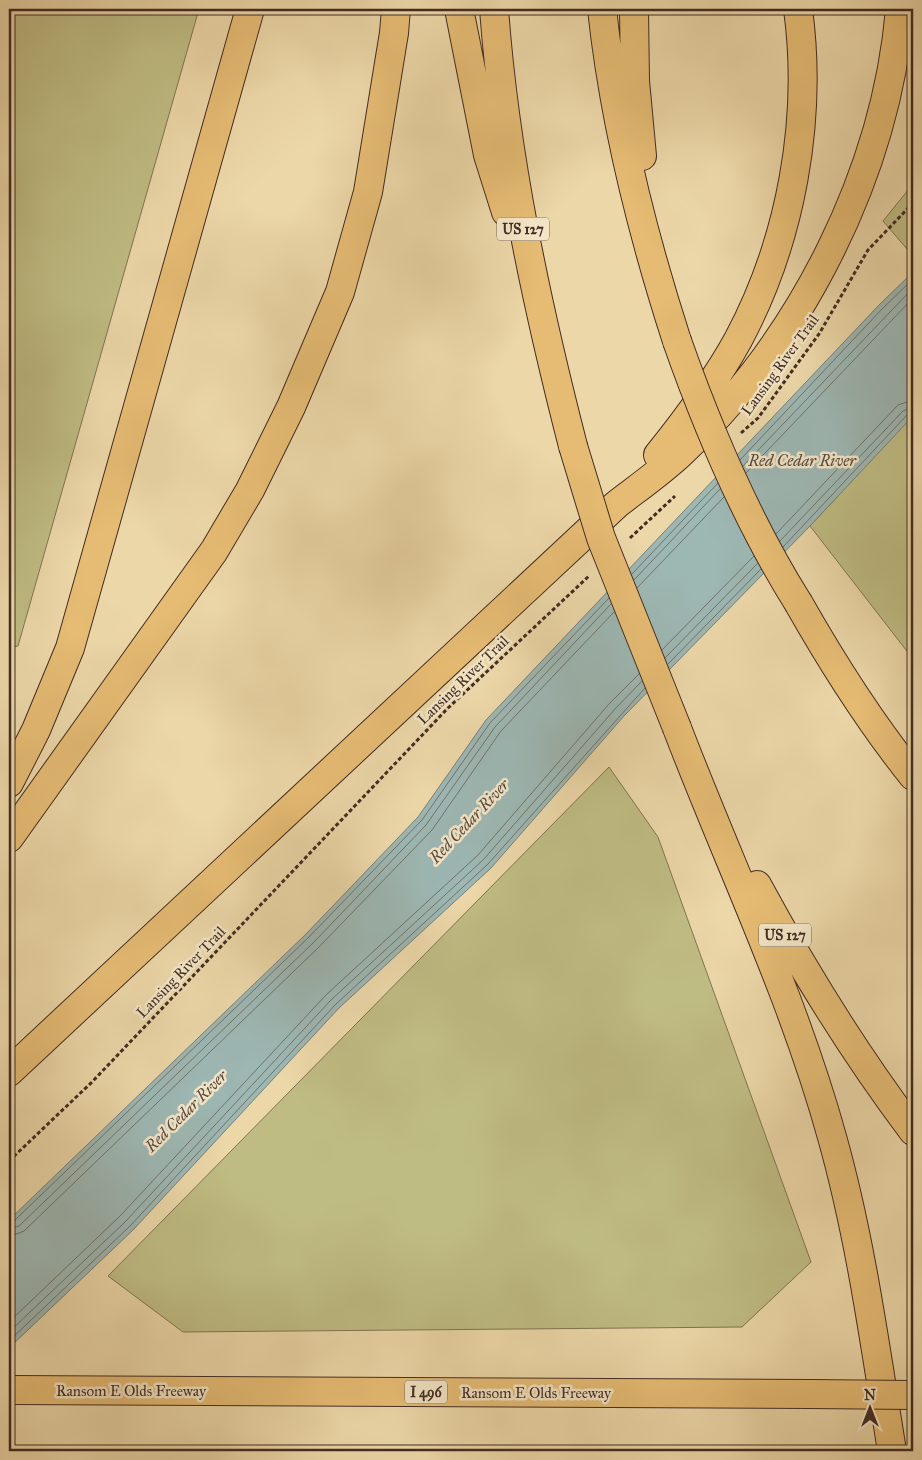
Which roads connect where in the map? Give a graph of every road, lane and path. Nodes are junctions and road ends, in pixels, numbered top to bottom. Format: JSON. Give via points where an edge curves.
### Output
{"nodes":[{"id":1,"x":250,"y":9,"type":"edge"},
{"id":2,"x":396,"y":9,"type":"edge"},
{"id":3,"x":459,"y":9,"type":"edge"},
{"id":4,"x":494,"y":9,"type":"edge"},
{"id":5,"x":602,"y":9,"type":"edge"},
{"id":6,"x":634,"y":9,"type":"edge"},
{"id":7,"x":798,"y":9,"type":"edge"},
{"id":8,"x":900,"y":9,"type":"edge"},
{"id":9,"x":913,"y":203,"type":"edge"},
{"id":10,"x":546,"y":338,"type":"junction"},
{"id":11,"x":677,"y":342,"type":"junction"},
{"id":12,"x":736,"y":438,"type":"dead end"},
{"id":13,"x":678,"y":492,"type":"dead end"},
{"id":14,"x":617,"y":504,"type":"junction"},
{"id":15,"x":628,"y":540,"type":"dead end"},
{"id":16,"x":592,"y":573,"type":"dead end"},
{"id":17,"x":677,"y":728,"type":"junction"},
{"id":18,"x":913,"y":776,"type":"edge"},
{"id":19,"x":9,"y":783,"type":"edge"},
{"id":20,"x":9,"y":838,"type":"edge"},
{"id":21,"x":9,"y":1072,"type":"edge"},
{"id":22,"x":913,"y":1131,"type":"edge"},
{"id":23,"x":9,"y":1161,"type":"edge"},
{"id":24,"x":9,"y":1390,"type":"edge"},
{"id":25,"x":913,"y":1395,"type":"edge"},
{"id":26,"x":892,"y":1451,"type":"edge"}],
"edges":[{"from":1,"to":19,"type":"highway","via":[[70,648],[36,730]]},
{"from":2,"to":20,"type":"highway","via":[[368,192],[340,292],[291,407],[250,490],[214,551]]},
{"from":3,"to":10,"type":"highway","via":[[488,155]]},
{"from":4,"to":10,"type":"highway","number":"US 127","via":[[514,175]]},
{"from":5,"to":11,"type":"highway","via":[[613,93],[625,151],[652,265]]},
{"from":6,"to":11,"type":"highway","via":[[635,81],[645,174]]},
{"from":7,"to":14,"type":"highway","via":[[802,51],[801,113],[792,179],[770,263],[750,316],[722,366],[685,420]]},
{"from":8,"to":14,"type":"highway","via":[[885,93],[866,162],[847,212],[809,292],[784,332],[743,386],[682,452]]},
{"from":9,"to":12,"type":"path","name":"Lansing River Trail","via":[[868,250],[819,334],[758,418]]},
{"from":10,"to":17,"type":"highway","number":"US 127","bridge":true,"via":[[573,446],[601,538]]},
{"from":11,"to":18,"type":"highway","bridge":true,"via":[[713,437],[758,532],[828,655],[860,705]]},
{"from":13,"to":15,"type":"path"},
{"from":14,"to":21,"type":"highway"},
{"from":16,"to":23,"type":"path","name":"Lansing River Trail","via":[[448,708],[92,1082]]},
{"from":17,"to":22,"type":"highway","number":"US 127","via":[[790,944]]},
{"from":17,"to":26,"type":"highway","via":[[778,976],[832,1137],[862,1260]]},
{"from":24,"to":25,"type":"highway","name":"Ransom E Olds Freeway","number":"I 496","bridge":true}]}
